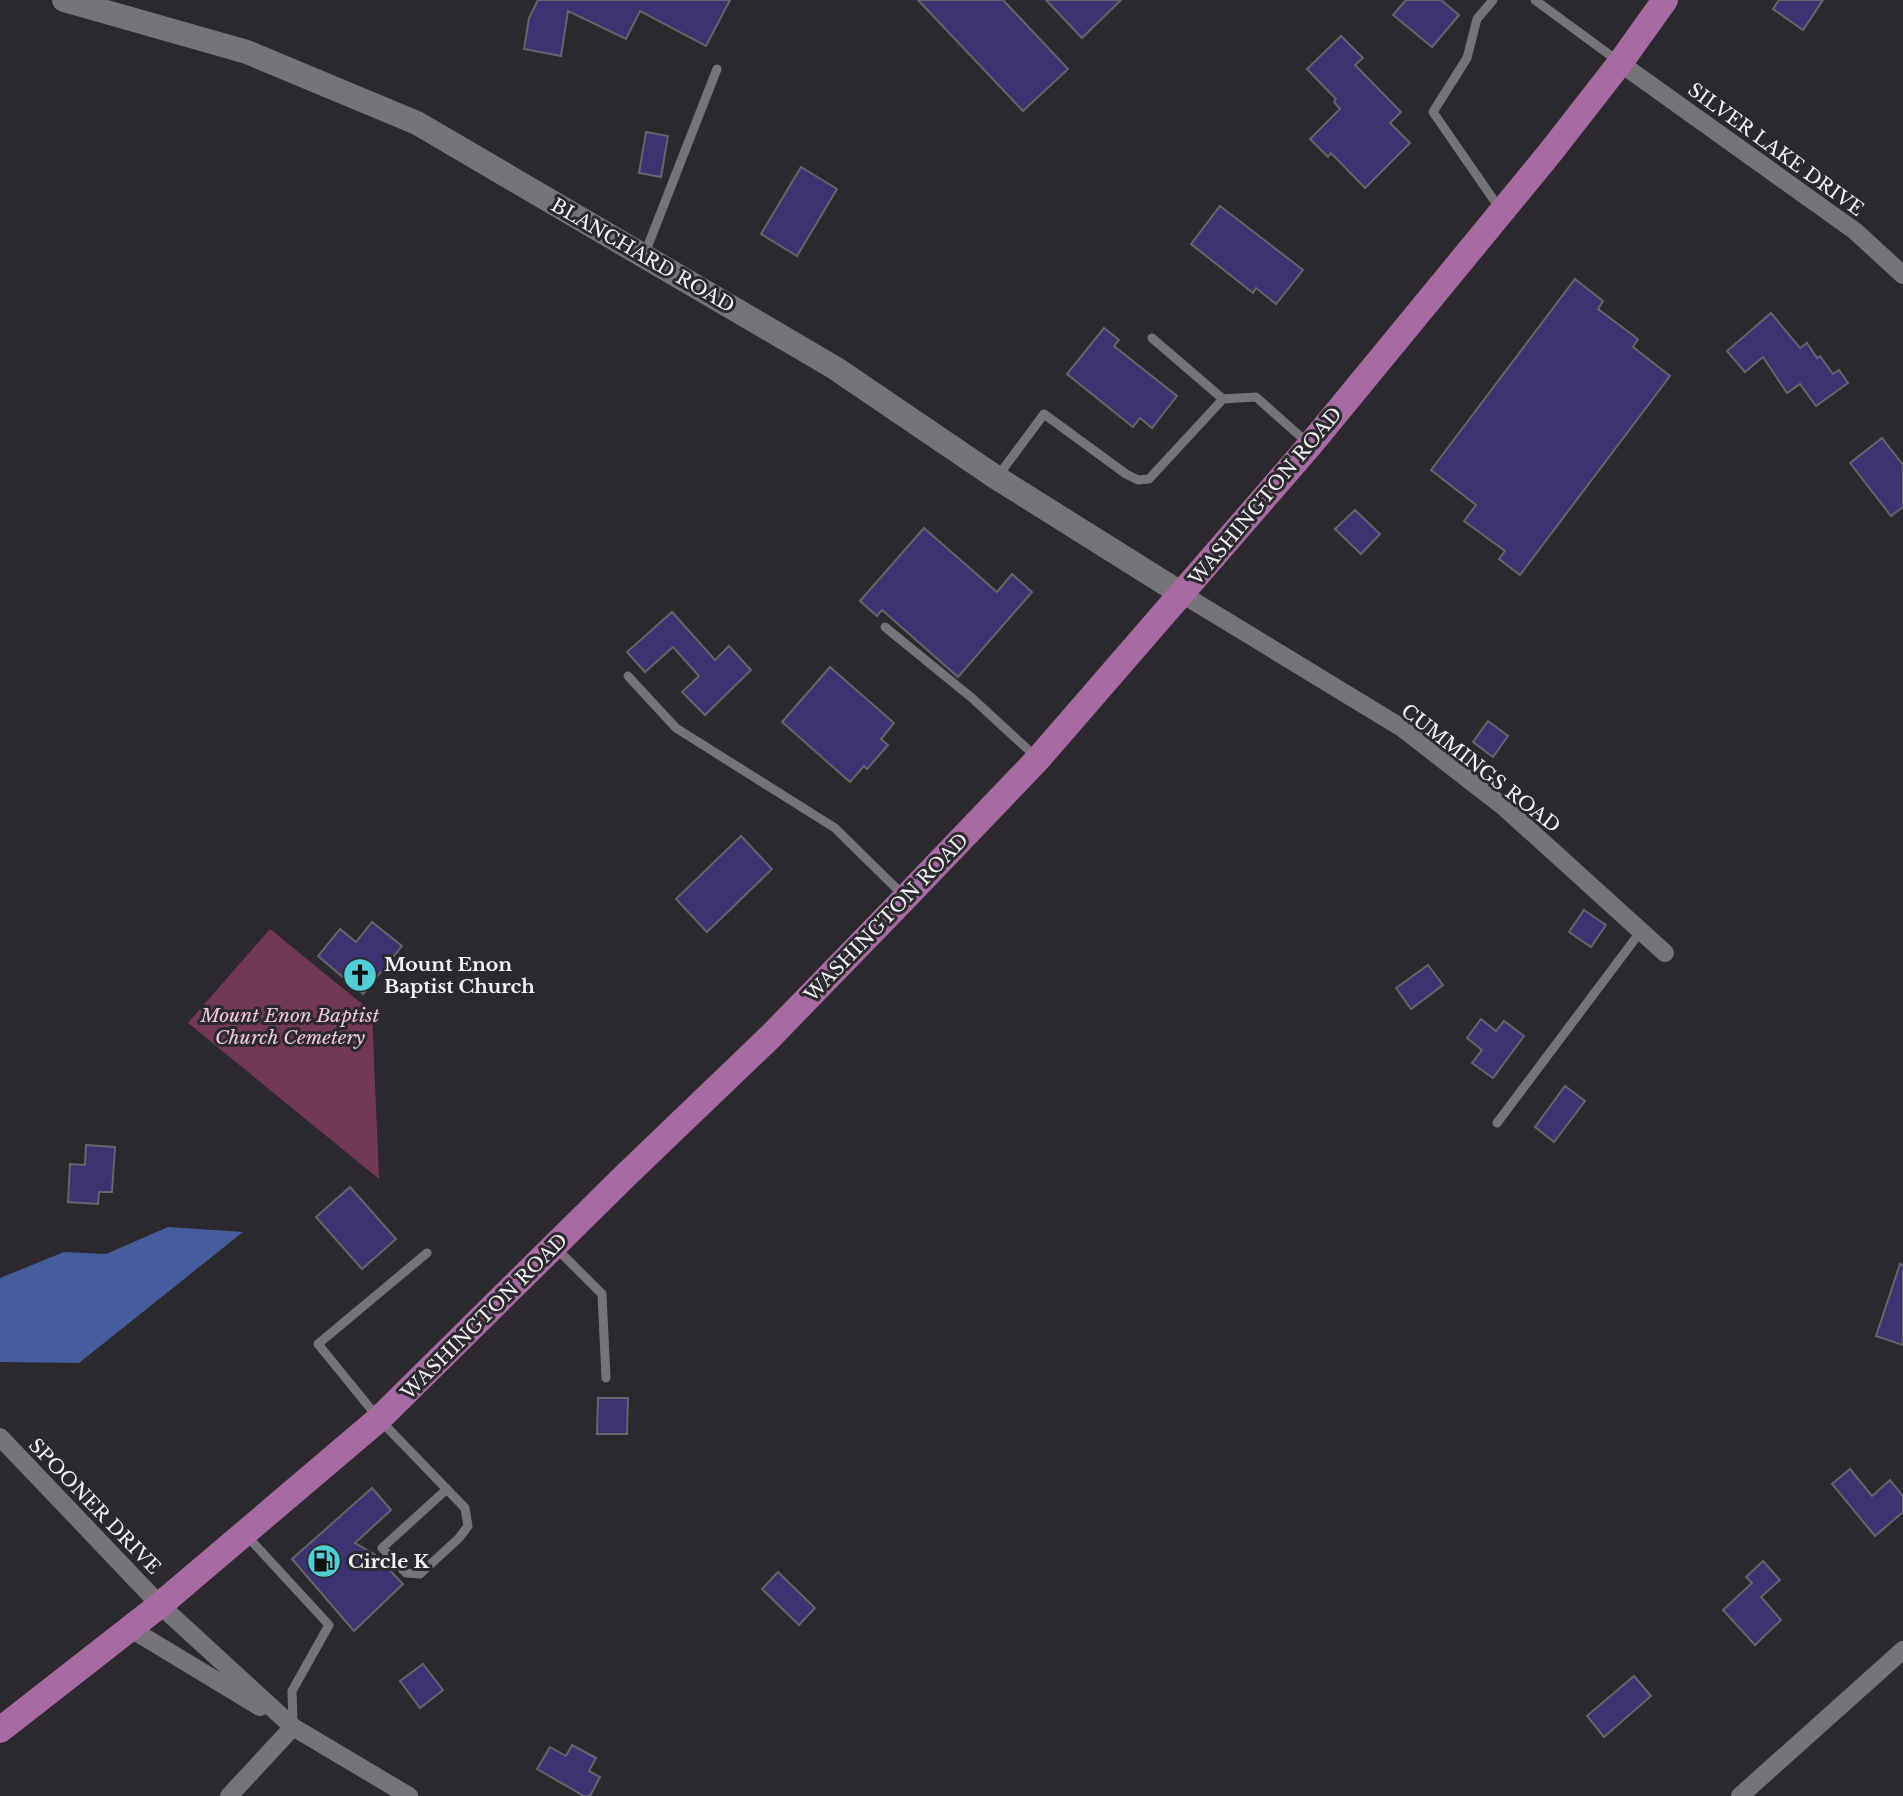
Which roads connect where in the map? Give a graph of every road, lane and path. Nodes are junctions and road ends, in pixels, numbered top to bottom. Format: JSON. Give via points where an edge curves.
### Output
{"nodes":[{"id":1,"x":64,"y":0,"type":"edge"},
{"id":2,"x":1493,"y":0,"type":"edge"},
{"id":3,"x":1535,"y":0,"type":"edge"},
{"id":4,"x":1665,"y":0,"type":"edge"},
{"id":5,"x":1620,"y":63,"type":"junction"},
{"id":6,"x":717,"y":69,"type":"dead end"},
{"id":7,"x":1502,"y":211,"type":"junction"},
{"id":8,"x":644,"y":256,"type":"junction"},
{"id":9,"x":1903,"y":275,"type":"edge"},
{"id":10,"x":1152,"y":338,"type":"dead end"},
{"id":11,"x":1223,"y":399,"type":"junction"},
{"id":12,"x":1310,"y":445,"type":"junction"},
{"id":13,"x":997,"y":478,"type":"junction"},
{"id":14,"x":1182,"y":594,"type":"junction"},
{"id":15,"x":885,"y":627,"type":"dead end"},
{"id":16,"x":628,"y":676,"type":"dead end"},
{"id":17,"x":1038,"y":759,"type":"junction"},
{"id":18,"x":905,"y":898,"type":"junction"},
{"id":19,"x":1641,"y":931,"type":"junction"},
{"id":20,"x":1665,"y":953,"type":"dead end"},
{"id":21,"x":1497,"y":1123,"type":"dead end"},
{"id":22,"x":555,"y":1247,"type":"junction"},
{"id":23,"x":427,"y":1253,"type":"dead end"},
{"id":24,"x":607,"y":1378,"type":"dead end"},
{"id":25,"x":379,"y":1419,"type":"junction"},
{"id":26,"x":0,"y":1437,"type":"edge"},
{"id":27,"x":447,"y":1489,"type":"junction"},
{"id":28,"x":244,"y":1534,"type":"junction"},
{"id":29,"x":160,"y":1605,"type":"junction"},
{"id":30,"x":131,"y":1629,"type":"junction"},
{"id":31,"x":1903,"y":1650,"type":"edge"},
{"id":32,"x":293,"y":1727,"type":"junction"},
{"id":33,"x":0,"y":1730,"type":"edge"},
{"id":34,"x":229,"y":1796,"type":"edge"},
{"id":35,"x":409,"y":1796,"type":"edge"},
{"id":36,"x":1740,"y":1796,"type":"edge"}],
"edges":[{"from":1,"to":8,"type":"street","name":"BLANCHARD ROAD","via":[[247,52],[416,123]]},
{"from":2,"to":7,"type":"lane","via":[[1477,19],[1467,58],[1433,112]]},
{"from":3,"to":5,"type":"lane"},
{"from":4,"to":5,"type":"main road","name":"WASHINGTON ROAD"},
{"from":5,"to":7,"type":"main road","name":"WASHINGTON ROAD"},
{"from":5,"to":9,"type":"street","name":"SILVER LAKE DRIVE","via":[[1855,231]]},
{"from":6,"to":8,"type":"lane"},
{"from":7,"to":12,"type":"main road","name":"WASHINGTON ROAD"},
{"from":8,"to":13,"type":"street","name":"BLANCHARD ROAD","via":[[835,368]]},
{"from":10,"to":11,"type":"lane"},
{"from":11,"to":12,"type":"lane","via":[[1256,397]]},
{"from":11,"to":13,"type":"lane","via":[[1149,479],[1126,474],[1044,414]]},
{"from":12,"to":14,"type":"main road","name":"WASHINGTON ROAD"},
{"from":13,"to":14,"type":"street","name":"BLANCHARD ROAD"},
{"from":14,"to":17,"type":"main road","name":"WASHINGTON ROAD"},
{"from":14,"to":19,"type":"street","name":"CUMMINGS ROAD","via":[[1402,728],[1505,808]]},
{"from":15,"to":17,"type":"lane"},
{"from":16,"to":18,"type":"lane","via":[[676,728],[835,828]]},
{"from":17,"to":18,"type":"main road","name":"WASHINGTON ROAD"},
{"from":18,"to":22,"type":"main road","name":"WASHINGTON ROAD"},
{"from":19,"to":20,"type":"street","name":"CUMMINGS ROAD"},
{"from":19,"to":21,"type":"lane"},
{"from":22,"to":24,"type":"lane","via":[[602,1294]]},
{"from":22,"to":25,"type":"main road","name":"WASHINGTON ROAD"},
{"from":23,"to":25,"type":"lane","via":[[318,1343]]},
{"from":25,"to":27,"type":"lane"},
{"from":25,"to":28,"type":"main road","name":"WASHINGTON ROAD"},
{"from":26,"to":29,"type":"street","name":"SPOONER DRIVE"},
{"from":27,"to":27,"type":"lane","via":[[465,1508],[468,1526],[420,1574],[406,1573],[382,1548]]},
{"from":28,"to":29,"type":"main road","name":"WASHINGTON ROAD"},
{"from":28,"to":32,"type":"lane","via":[[329,1625],[292,1691]]},
{"from":29,"to":30,"type":"main road","name":"WASHINGTON ROAD"},
{"from":29,"to":32,"type":"street","name":"SPOONER DRIVE"},
{"from":30,"to":32,"type":"street"},
{"from":30,"to":33,"type":"main road","name":"WASHINGTON ROAD"},
{"from":31,"to":36,"type":"street"},
{"from":32,"to":34,"type":"street"},
{"from":32,"to":35,"type":"street"}]}
